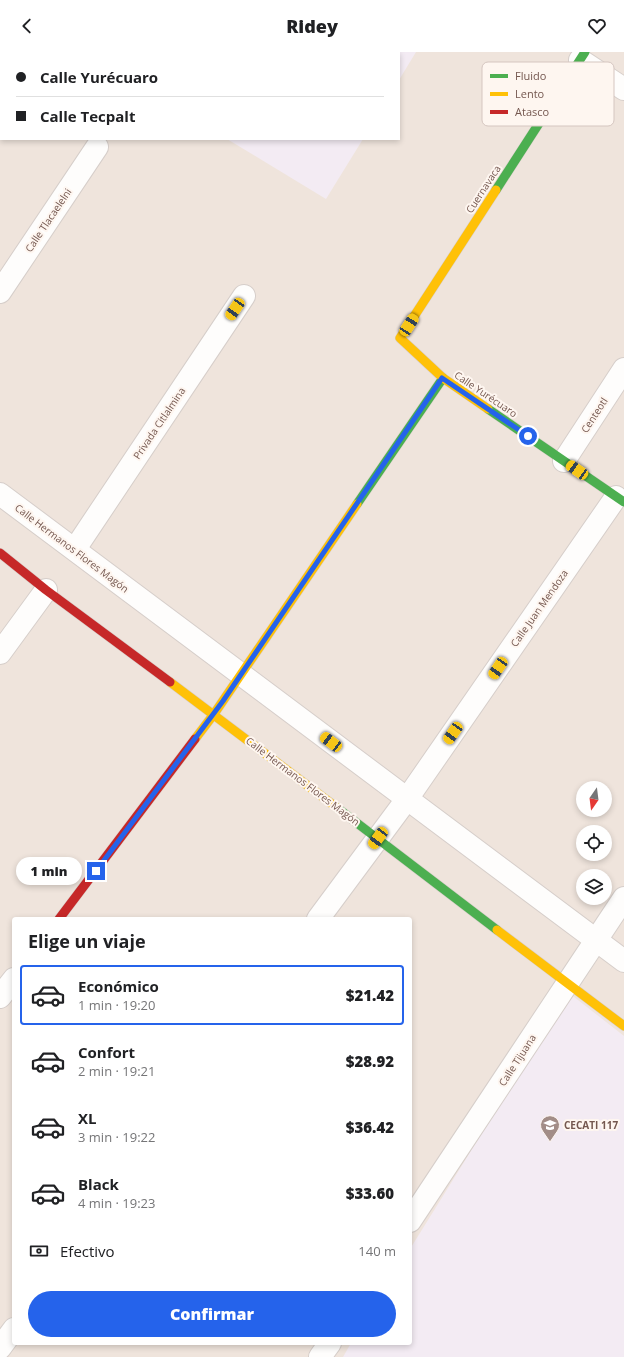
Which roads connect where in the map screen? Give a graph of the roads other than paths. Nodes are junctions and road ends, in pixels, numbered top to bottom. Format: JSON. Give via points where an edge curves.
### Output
{"nodes":[{"id":1,"x":614,"y":81,"type":"edge"},
{"id":2,"x":624,"y":89,"type":"edge"},
{"id":3,"x":537,"y":126,"type":"edge"},
{"id":4,"x":96,"y":147,"type":"dead end"},
{"id":5,"x":0,"y":292,"type":"edge"},
{"id":6,"x":244,"y":296,"type":"dead end"},
{"id":7,"x":400,"y":338,"type":"joint"},
{"id":8,"x":624,"y":368,"type":"edge"},
{"id":9,"x":442,"y":378,"type":"junction"},
{"id":10,"x":564,"y":461,"type":"junction"},
{"id":11,"x":0,"y":494,"type":"edge"},
{"id":12,"x":620,"y":499,"type":"edge"},
{"id":13,"x":75,"y":549,"type":"junction"},
{"id":14,"x":0,"y":553,"type":"edge"},
{"id":15,"x":46,"y":590,"type":"junction"},
{"id":16,"x":0,"y":653,"type":"edge"},
{"id":17,"x":241,"y":676,"type":"junction"},
{"id":18,"x":214,"y":714,"type":"junction"},
{"id":19,"x":407,"y":799,"type":"junction"},
{"id":20,"x":378,"y":838,"type":"junction"},
{"id":21,"x":624,"y":898,"type":"edge"},
{"id":22,"x":61,"y":917,"type":"edge"},
{"id":23,"x":319,"y":917,"type":"edge"},
{"id":24,"x":596,"y":940,"type":"junction"},
{"id":25,"x":624,"y":961,"type":"edge"},
{"id":26,"x":12,"y":982,"type":"edge"},
{"id":27,"x":567,"y":983,"type":"junction"},
{"id":28,"x":0,"y":998,"type":"edge"},
{"id":29,"x":624,"y":1026,"type":"edge"},
{"id":30,"x":412,"y":1218,"type":"edge"},
{"id":31,"x":12,"y":1332,"type":"edge"},
{"id":32,"x":329,"y":1345,"type":"edge"},
{"id":33,"x":0,"y":1348,"type":"edge"},
{"id":34,"x":320,"y":1357,"type":"edge"}],
"edges":[{"from":1,"to":2,"type":"street"},
{"from":3,"to":7,"type":"street","name":"Cuernavaca"},
{"from":4,"to":5,"type":"street","name":"Calle Tlacaelelni"},
{"from":6,"to":13,"type":"street","name":"Privada Citlalmina"},
{"from":7,"to":9,"type":"street","name":"Calle Yurécuaro"},
{"from":8,"to":10,"type":"street","name":"Centeotl"},
{"from":9,"to":10,"type":"street","name":"Calle Yurécuaro"},
{"from":9,"to":17,"type":"street"},
{"from":10,"to":12,"type":"street","name":"Calle Yurécuaro"},
{"from":11,"to":13,"type":"street","name":"Calle Hermanos Flores Magón"},
{"from":12,"to":19,"type":"street","name":"Calle Juan Mendoza"},
{"from":13,"to":17,"type":"street","name":"Calle Hermanos Flores Magón"},
{"from":14,"to":15,"type":"street","name":"Calle Hermanos Flores Magón"},
{"from":15,"to":16,"type":"street"},
{"from":15,"to":18,"type":"street","name":"Calle Hermanos Flores Magón"},
{"from":17,"to":18,"type":"street"},
{"from":17,"to":19,"type":"street","name":"Calle Hermanos Flores Magón"},
{"from":18,"to":20,"type":"street","name":"Calle Hermanos Flores Magón"},
{"from":18,"to":22,"type":"street"},
{"from":19,"to":20,"type":"street","name":"Calle Juan Mendoza"},
{"from":19,"to":24,"type":"street","name":"Calle Hermanos Flores Magón"},
{"from":20,"to":23,"type":"street","name":"Calle Juan Mendoza"},
{"from":20,"to":27,"type":"street","name":"Calle Hermanos Flores Magón"},
{"from":21,"to":24,"type":"street","name":"Calle Tijuana"},
{"from":24,"to":25,"type":"street","name":"Calle Hermanos Flores Magón"},
{"from":24,"to":27,"type":"street","name":"Calle Tijuana"},
{"from":26,"to":28,"type":"street"},
{"from":27,"to":29,"type":"street","name":"Calle Hermanos Flores Magón"},
{"from":27,"to":30,"type":"street","name":"Calle Tijuana"},
{"from":31,"to":33,"type":"street"},
{"from":32,"to":34,"type":"street"}]}
